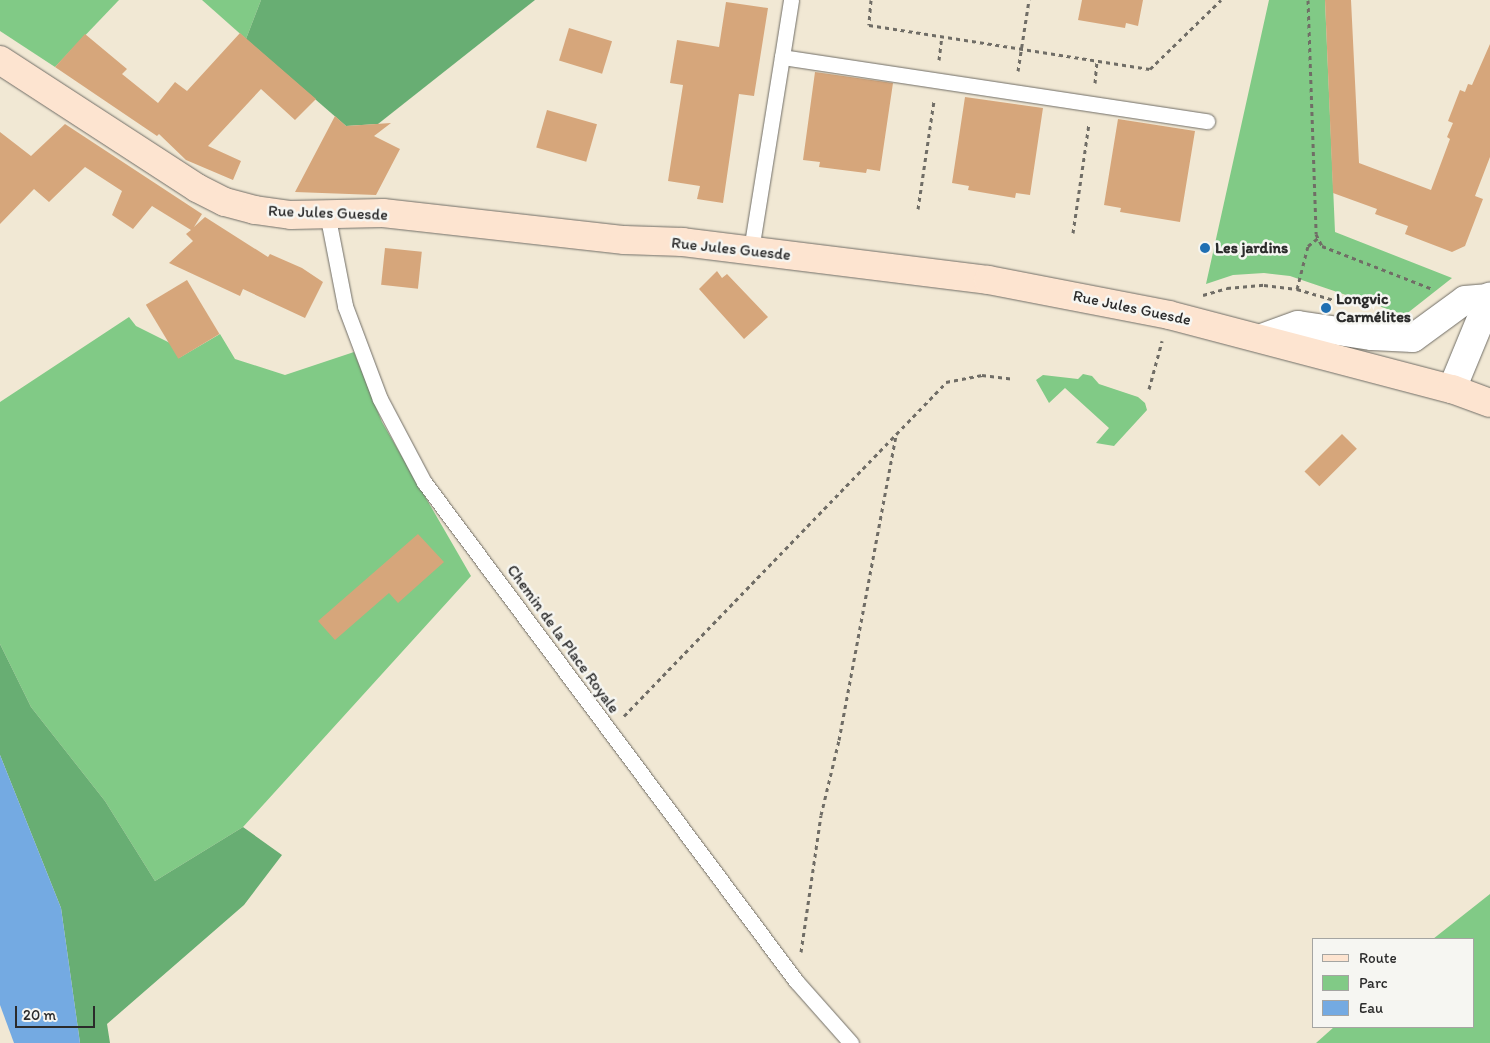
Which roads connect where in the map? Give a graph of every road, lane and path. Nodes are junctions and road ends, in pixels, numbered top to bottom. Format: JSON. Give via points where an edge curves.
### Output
{"nodes":[{"id":1,"x":791,"y":0,"type":"edge"},
{"id":2,"x":871,"y":0,"type":"edge"},
{"id":3,"x":1029,"y":0,"type":"edge"},
{"id":4,"x":1221,"y":0,"type":"edge"},
{"id":5,"x":1308,"y":0,"type":"edge"},
{"id":6,"x":942,"y":36,"type":"junction"},
{"id":7,"x":1021,"y":49,"type":"junction"},
{"id":8,"x":782,"y":57,"type":"junction"},
{"id":9,"x":0,"y":60,"type":"edge"},
{"id":10,"x":1097,"y":61,"type":"junction"},
{"id":11,"x":937,"y":81,"type":"junction"},
{"id":12,"x":1015,"y":92,"type":"junction"},
{"id":13,"x":1092,"y":104,"type":"junction"},
{"id":14,"x":1206,"y":121,"type":"dead end"},
{"id":15,"x":918,"y":210,"type":"dead end"},
{"id":16,"x":327,"y":213,"type":"junction"},
{"id":17,"x":1073,"y":233,"type":"dead end"},
{"id":18,"x":1318,"y":238,"type":"junction"},
{"id":19,"x":751,"y":250,"type":"junction"},
{"id":20,"x":1297,"y":289,"type":"dead end"},
{"id":21,"x":1435,"y":289,"type":"dead end"},
{"id":22,"x":1490,"y":298,"type":"edge"},
{"id":23,"x":1262,"y":338,"type":"junction"},
{"id":24,"x":1014,"y":379,"type":"dead end"},
{"id":25,"x":1452,"y":389,"type":"junction"},
{"id":26,"x":1490,"y":403,"type":"edge"},
{"id":27,"x":896,"y":434,"type":"junction"},
{"id":28,"x":609,"y":732,"type":"junction"},
{"id":29,"x":796,"y":980,"type":"junction"},
{"id":30,"x":851,"y":1043,"type":"edge"}],
"edges":[{"from":1,"to":8,"type":"lane"},
{"from":2,"to":6,"type":"path","via":[[869,25]]},
{"from":3,"to":7,"type":"path"},
{"from":4,"to":10,"type":"path","via":[[1150,69]]},
{"from":5,"to":18,"type":"path"},
{"from":6,"to":7,"type":"path"},
{"from":6,"to":11,"type":"path"},
{"from":7,"to":10,"type":"path"},
{"from":7,"to":12,"type":"path"},
{"from":8,"to":11,"type":"lane"},
{"from":8,"to":19,"type":"lane"},
{"from":9,"to":16,"type":"street","name":"Rue Jules Guesde","via":[[197,188],[225,202],[291,215]]},
{"from":10,"to":13,"type":"path"},
{"from":11,"to":12,"type":"lane"},
{"from":11,"to":15,"type":"path"},
{"from":12,"to":13,"type":"lane"},
{"from":13,"to":14,"type":"lane"},
{"from":13,"to":17,"type":"path"},
{"from":16,"to":19,"type":"street","name":"Rue Jules Guesde","via":[[383,213],[624,240],[683,242]]},
{"from":16,"to":28,"type":"lane","name":"Chemin de la Place Royale","via":[[345,306],[380,398],[424,482]]},
{"from":18,"to":20,"type":"path","via":[[1308,246]]},
{"from":18,"to":21,"type":"path","via":[[1322,246]]},
{"from":19,"to":23,"type":"street","name":"Rue Jules Guesde","via":[[988,280],[1169,315]]},
{"from":22,"to":23,"type":"street","via":[[1466,300],[1413,338],[1372,336],[1298,325]]},
{"from":22,"to":25,"type":"street"},
{"from":23,"to":25,"type":"street","name":"Rue Jules Guesde"},
{"from":24,"to":27,"type":"path","via":[[982,375],[946,382]]},
{"from":25,"to":26,"type":"street","name":"Rue Jules Guesde"},
{"from":27,"to":28,"type":"path"},
{"from":27,"to":29,"type":"path","via":[[839,740],[821,815]]},
{"from":28,"to":29,"type":"lane","name":"Chemin de la Place Royale"},
{"from":29,"to":30,"type":"lane","name":"Chemin de la Place Royale"}]}
